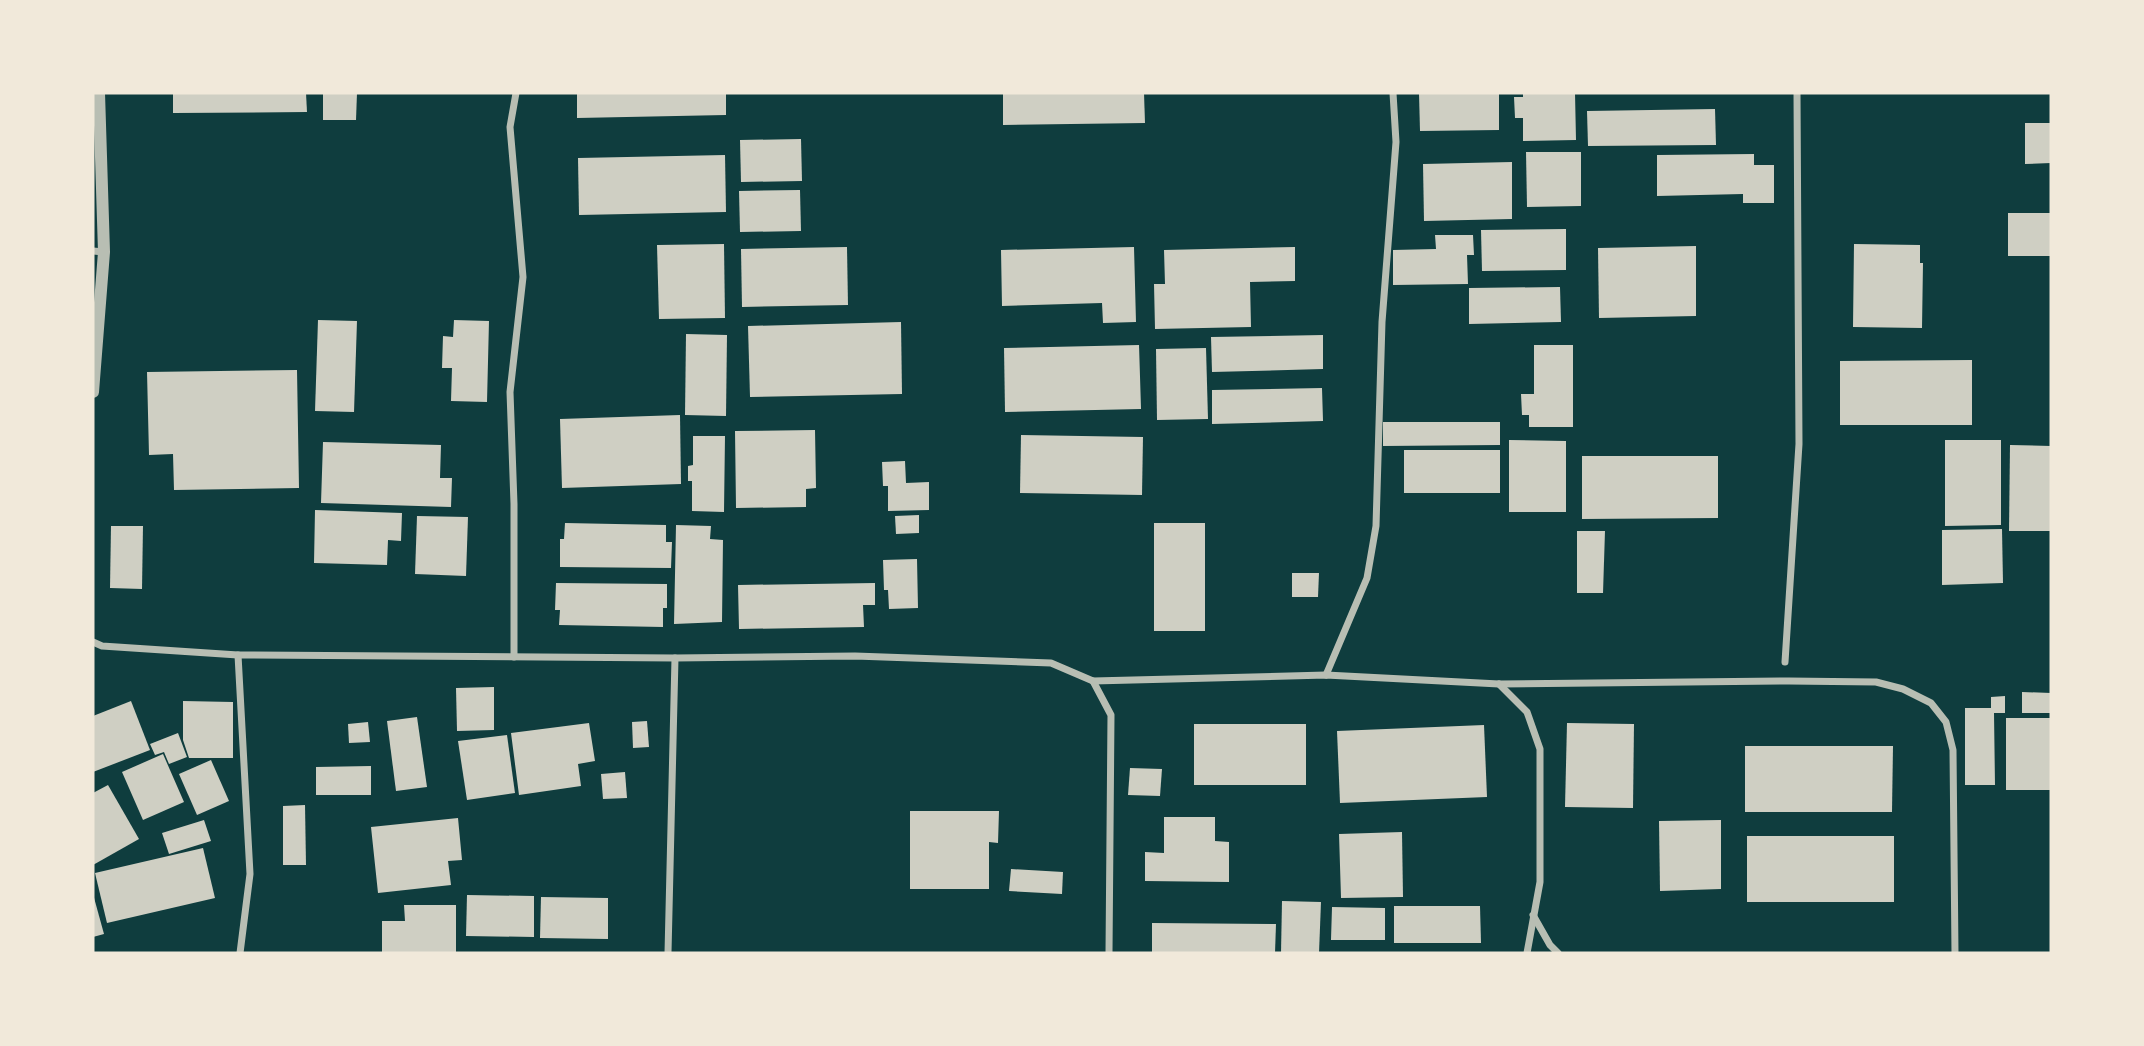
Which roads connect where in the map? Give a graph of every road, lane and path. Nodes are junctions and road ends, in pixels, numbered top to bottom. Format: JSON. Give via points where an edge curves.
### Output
{"nodes":[{"id":1,"x":99,"y":93,"type":"edge"},
{"id":2,"x":516,"y":93,"type":"edge"},
{"id":3,"x":1393,"y":93,"type":"edge"},
{"id":4,"x":1797,"y":93,"type":"edge"},
{"id":5,"x":98,"y":251,"type":"edge"},
{"id":6,"x":93,"y":391,"type":"edge"},
{"id":7,"x":93,"y":642,"type":"edge"},
{"id":8,"x":238,"y":655,"type":"junction"},
{"id":9,"x":514,"y":657,"type":"junction"},
{"id":10,"x":675,"y":658,"type":"junction"},
{"id":11,"x":1785,"y":662,"type":"dead end"},
{"id":12,"x":1326,"y":676,"type":"junction"},
{"id":13,"x":1093,"y":681,"type":"junction"},
{"id":14,"x":1499,"y":684,"type":"junction"},
{"id":15,"x":1533,"y":914,"type":"junction"},
{"id":16,"x":240,"y":953,"type":"edge"},
{"id":17,"x":668,"y":953,"type":"edge"},
{"id":18,"x":1109,"y":953,"type":"edge"},
{"id":19,"x":1527,"y":953,"type":"edge"},
{"id":20,"x":1558,"y":953,"type":"edge"},
{"id":21,"x":1955,"y":953,"type":"edge"}],
"edges":[{"from":1,"to":5,"type":"street"},
{"from":2,"to":9,"type":"street","via":[[510,127],[523,277],[510,392]]},
{"from":3,"to":12,"type":"street","via":[[1396,142],[1382,322],[1376,526],[1367,578]]},
{"from":4,"to":11,"type":"street","via":[[1799,444]]},
{"from":5,"to":6,"type":"street"},
{"from":7,"to":8,"type":"street"},
{"from":8,"to":9,"type":"street"},
{"from":8,"to":16,"type":"street","via":[[250,874]]},
{"from":9,"to":10,"type":"street"},
{"from":10,"to":13,"type":"street","via":[[855,656],[1037,662],[1051,663]]},
{"from":10,"to":17,"type":"street"},
{"from":12,"to":13,"type":"street"},
{"from":12,"to":14,"type":"street"},
{"from":13,"to":18,"type":"street","via":[[1111,715]]},
{"from":14,"to":15,"type":"street","via":[[1527,712],[1541,749],[1539,882]]},
{"from":14,"to":21,"type":"street","via":[[1876,682],[1903,689],[1931,704],[1946,722],[1953,750]]},
{"from":15,"to":19,"type":"street"},
{"from":15,"to":20,"type":"street"}]}
